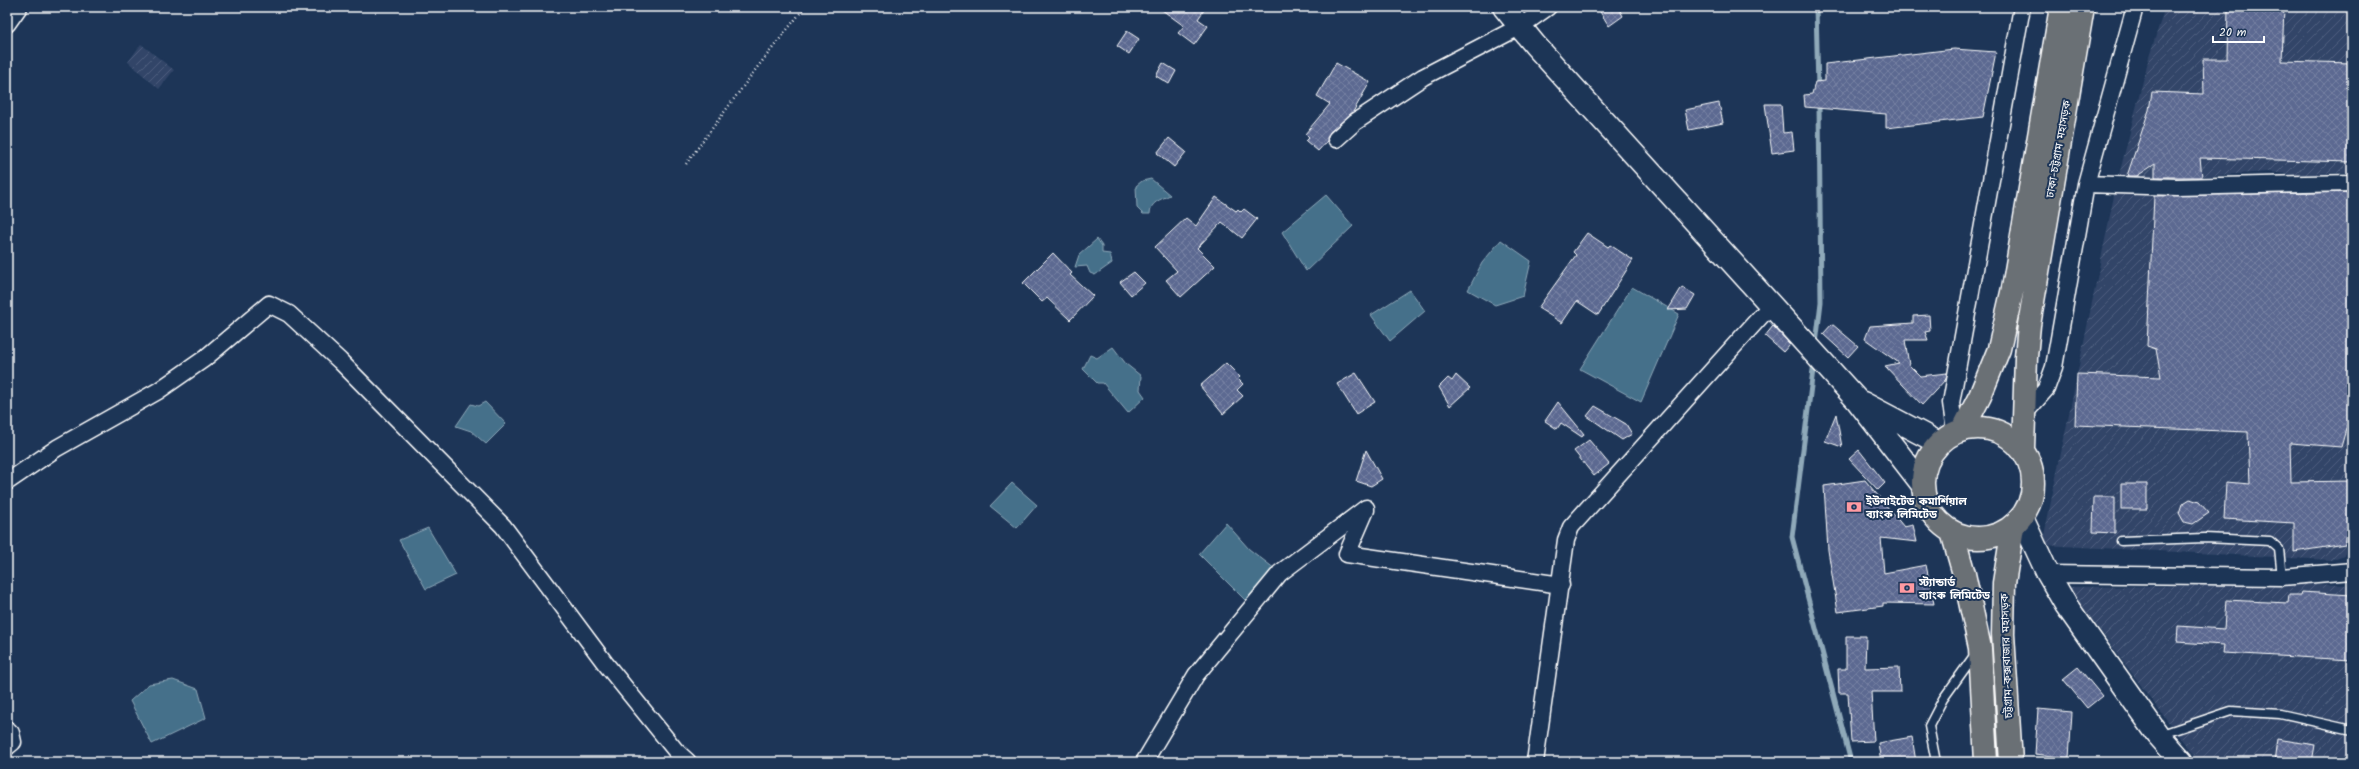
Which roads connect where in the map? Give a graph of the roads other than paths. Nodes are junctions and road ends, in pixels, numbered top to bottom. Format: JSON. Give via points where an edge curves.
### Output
{"nodes":[{"id":1,"x":19,"y":7,"type":"edge"},
{"id":2,"x":1504,"y":7,"type":"edge"},
{"id":3,"x":1548,"y":7,"type":"edge"},
{"id":4,"x":2022,"y":7,"type":"edge"},
{"id":5,"x":2061,"y":7,"type":"edge"},
{"id":6,"x":2082,"y":7,"type":"edge"},
{"id":7,"x":2135,"y":7,"type":"edge"},
{"id":8,"x":7,"y":24,"type":"edge"},
{"id":9,"x":1521,"y":26,"type":"junction"},
{"id":10,"x":1336,"y":139,"type":"dead end"},
{"id":11,"x":2352,"y":183,"type":"edge"},
{"id":12,"x":2086,"y":184,"type":"junction"},
{"id":13,"x":1771,"y":305,"type":"junction"},
{"id":14,"x":1857,"y":400,"type":"junction"},
{"id":15,"x":2024,"y":414,"type":"junction"},
{"id":16,"x":1952,"y":435,"type":"junction"},
{"id":17,"x":2022,"y":449,"type":"junction"},
{"id":18,"x":7,"y":482,"type":"edge"},
{"id":19,"x":1922,"y":484,"type":"junction"},
{"id":20,"x":2017,"y":522,"type":"junction"},
{"id":21,"x":1952,"y":532,"type":"junction"},
{"id":22,"x":2121,"y":541,"type":"dead end"},
{"id":23,"x":2352,"y":571,"type":"edge"},
{"id":24,"x":2048,"y":574,"type":"junction"},
{"id":25,"x":2282,"y":577,"type":"junction"},
{"id":26,"x":1561,"y":585,"type":"junction"},
{"id":27,"x":1980,"y":648,"type":"junction"},
{"id":28,"x":7,"y":728,"type":"edge"},
{"id":29,"x":2352,"y":730,"type":"edge"},
{"id":30,"x":2158,"y":735,"type":"junction"},
{"id":31,"x":7,"y":747,"type":"edge"},
{"id":32,"x":688,"y":762,"type":"edge"},
{"id":33,"x":1144,"y":762,"type":"edge"},
{"id":34,"x":1535,"y":762,"type":"edge"},
{"id":35,"x":1936,"y":762,"type":"edge"},
{"id":36,"x":1986,"y":762,"type":"edge"},
{"id":37,"x":2011,"y":762,"type":"edge"},
{"id":38,"x":2182,"y":762,"type":"edge"}],
"edges":[{"from":1,"to":8,"type":"street"},
{"from":2,"to":9,"type":"main road"},
{"from":3,"to":9,"type":"street"},
{"from":4,"to":16,"type":"street","via":[[1951,403]]},
{"from":5,"to":16,"type":"highway","name":"ঢাকা-চট্টগ্রাম মহাসড়ক","via":[[2013,288],[1999,349]]},
{"from":6,"to":15,"type":"highway","name":"ঢাকা-চট্টগ্রাম মহাসড়ক","via":[[2034,291],[2026,357]]},
{"from":7,"to":12,"type":"street"},
{"from":9,"to":10,"type":"street","via":[[1423,77],[1355,122]]},
{"from":9,"to":13,"type":"main road","via":[[1535,45]]},
{"from":11,"to":12,"type":"street","via":[[2177,187]]},
{"from":12,"to":15,"type":"street","via":[[2054,367],[2046,389]]},
{"from":13,"to":14,"type":"main road"},
{"from":13,"to":26,"type":"street","via":[[1571,527],[1566,540]]},
{"from":14,"to":16,"type":"main road"},
{"from":14,"to":19,"type":"main road"},
{"from":15,"to":17,"type":"highway","name":"ঢাকা-চট্টগ্রাম মহাসড়ক"},
{"from":16,"to":17,"type":"highway","via":[[1985,428],[2006,435]]},
{"from":16,"to":19,"type":"highway","via":[[1926,461]]},
{"from":17,"to":20,"type":"highway","via":[[2031,466],[2034,484],[2031,502]]},
{"from":18,"to":32,"type":"street","via":[[57,448],[158,391],[204,359],[269,304],[289,314],[340,361],[503,526],[605,663]]},
{"from":19,"to":21,"type":"highway","via":[[1926,503],[1936,520]]},
{"from":20,"to":21,"type":"highway","via":[[1994,536],[1973,539]]},
{"from":20,"to":24,"type":"main road"},
{"from":20,"to":37,"type":"highway","name":"চট্টগ্রাম-কক্সবাজার মহাসড়ক","via":[[2004,583],[2003,621]]},
{"from":21,"to":27,"type":"highway"},
{"from":22,"to":25,"type":"lane","via":[[2204,538],[2270,541],[2279,549]]},
{"from":23,"to":25,"type":"street"},
{"from":24,"to":25,"type":"street"},
{"from":24,"to":30,"type":"main road","via":[[2066,605]]},
{"from":26,"to":33,"type":"street","via":[[1347,554],[1366,508],[1280,573],[1196,675]]},
{"from":26,"to":34,"type":"street"},
{"from":27,"to":35,"type":"lane","via":[[1944,699],[1929,726]]},
{"from":27,"to":36,"type":"highway"},
{"from":28,"to":31,"type":"street","via":[[13,742]]},
{"from":29,"to":30,"type":"lane","via":[[2280,714],[2231,711]]},
{"from":30,"to":38,"type":"main road"}]}
